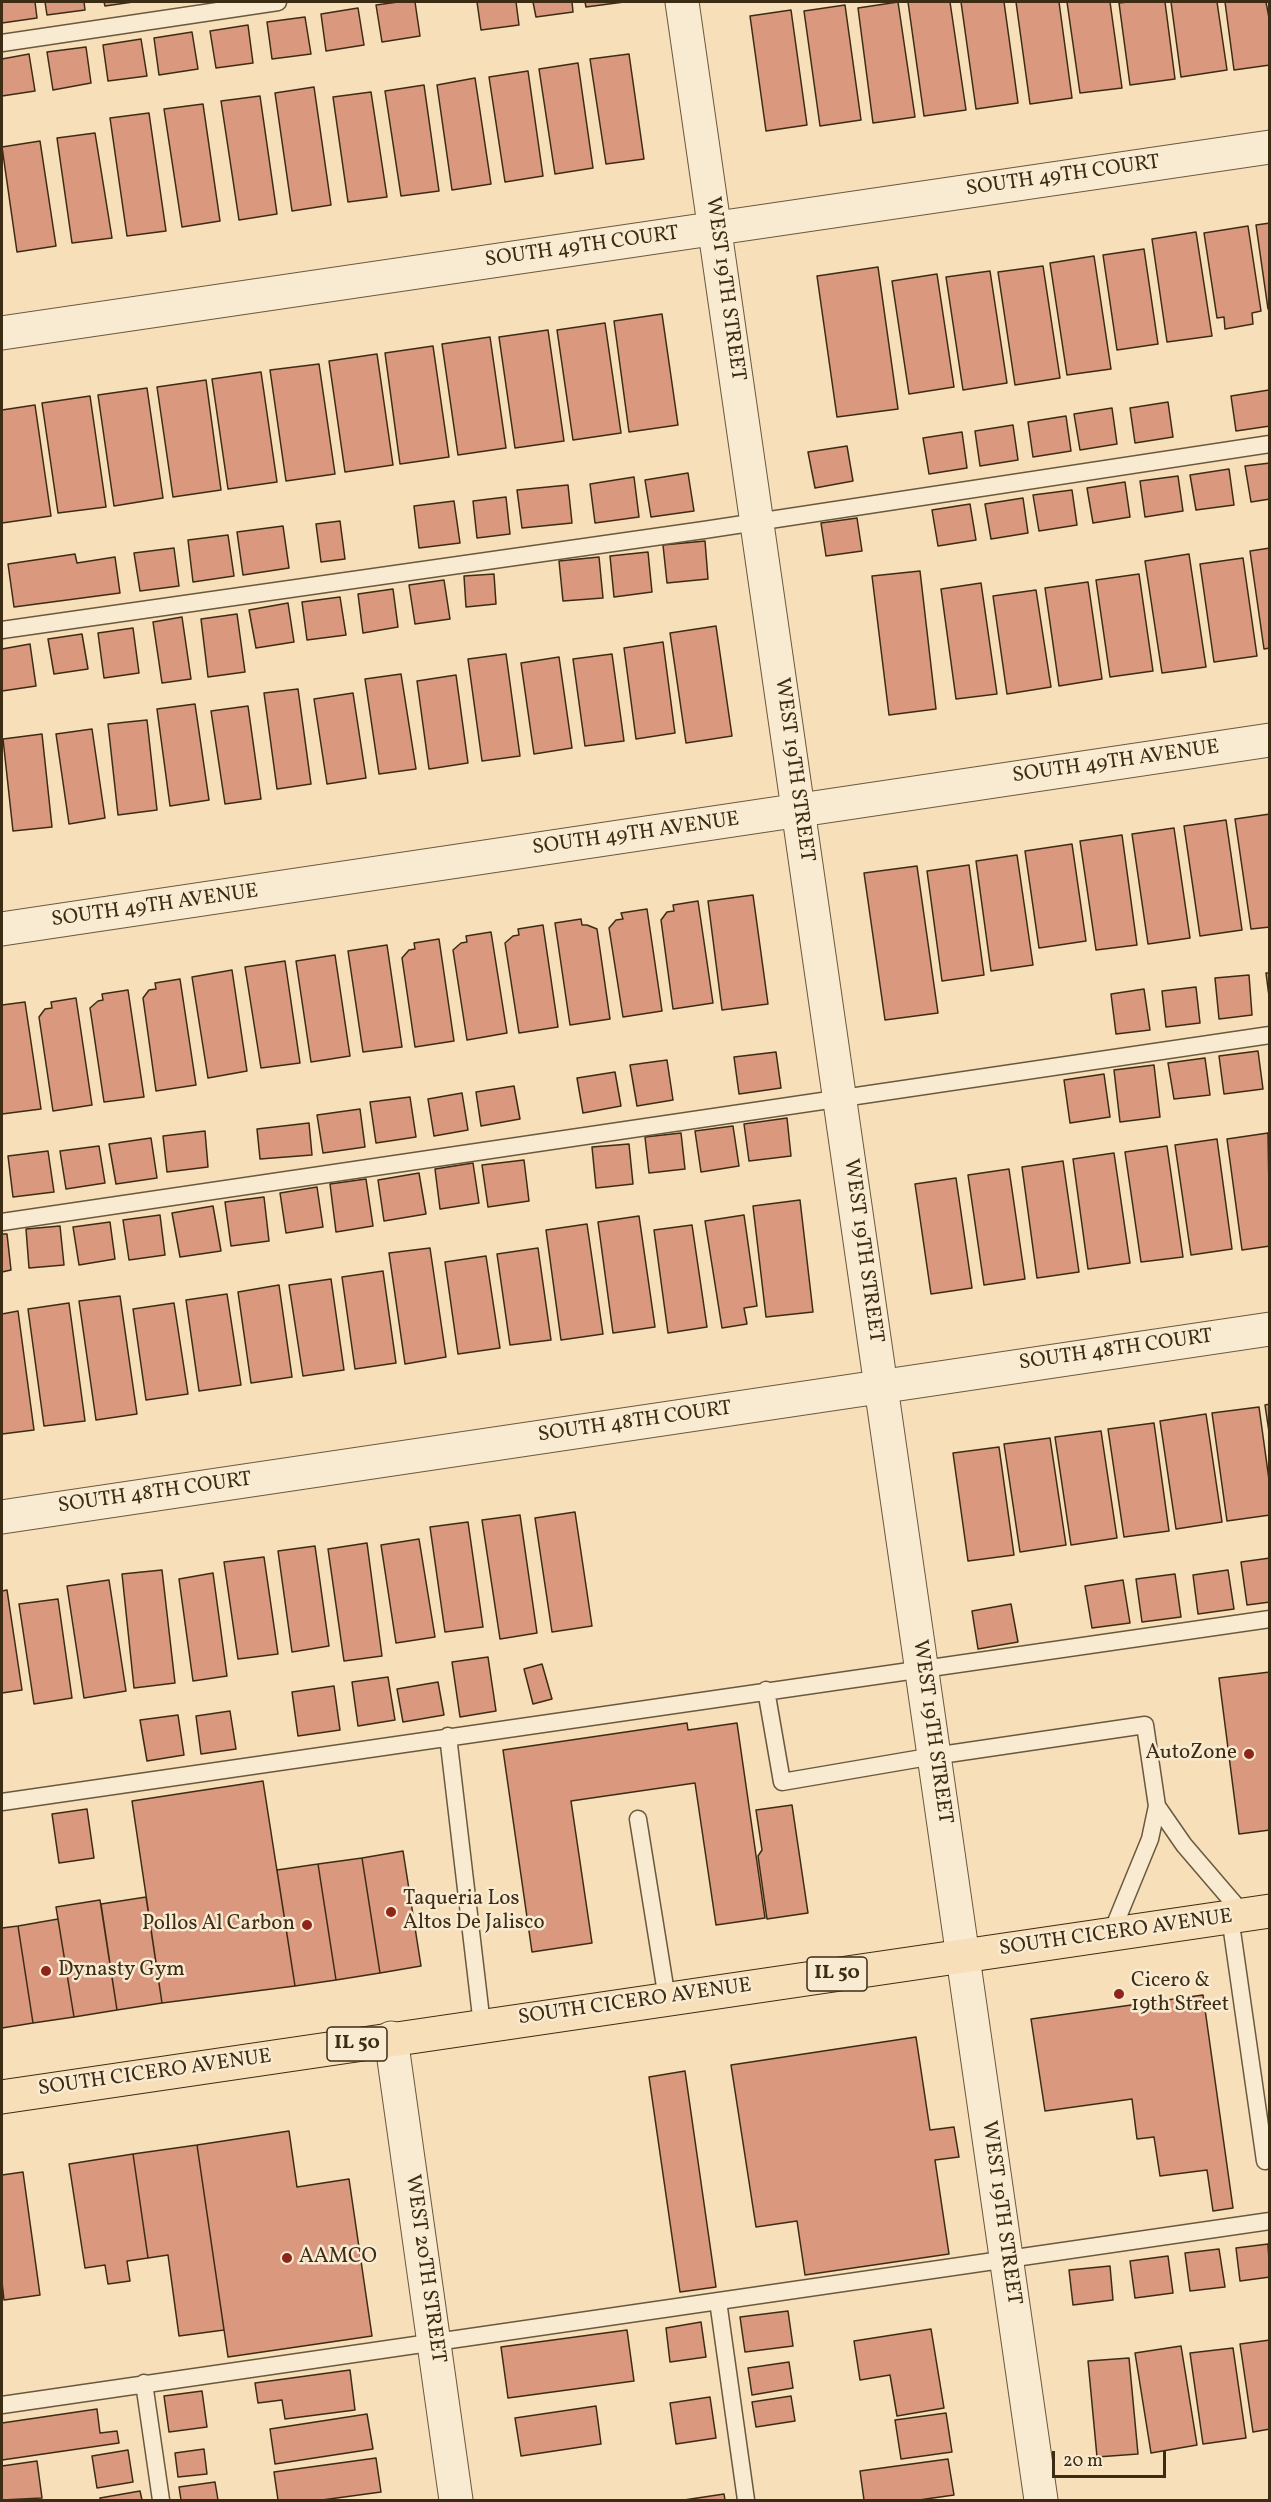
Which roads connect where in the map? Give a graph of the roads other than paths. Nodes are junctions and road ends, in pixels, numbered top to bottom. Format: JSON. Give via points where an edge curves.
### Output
{"nodes":[{"id":1,"x":278,"y":2,"type":"edge"},
{"id":2,"x":682,"y":2,"type":"edge"},
{"id":3,"x":2,"y":43,"type":"edge"},
{"id":4,"x":1269,"y":147,"type":"edge"},
{"id":5,"x":715,"y":229,"type":"junction"},
{"id":6,"x":2,"y":333,"type":"edge"},
{"id":7,"x":1269,"y":444,"type":"edge"},
{"id":8,"x":757,"y":522,"type":"junction"},
{"id":9,"x":2,"y":630,"type":"edge"},
{"id":10,"x":1269,"y":740,"type":"edge"},
{"id":11,"x":798,"y":811,"type":"junction"},
{"id":12,"x":2,"y":929,"type":"edge"},
{"id":13,"x":1269,"y":1035,"type":"edge"},
{"id":14,"x":840,"y":1098,"type":"junction"},
{"id":15,"x":2,"y":1222,"type":"edge"},
{"id":16,"x":1269,"y":1329,"type":"edge"},
{"id":17,"x":881,"y":1386,"type":"junction"},
{"id":18,"x":2,"y":1517,"type":"edge"},
{"id":19,"x":1269,"y":1618,"type":"edge"},
{"id":20,"x":922,"y":1667,"type":"junction"},
{"id":21,"x":766,"y":1690,"type":"junction"},
{"id":22,"x":448,"y":1736,"type":"junction"},
{"id":23,"x":934,"y":1756,"type":"junction"},
{"id":24,"x":2,"y":1802,"type":"edge"},
{"id":25,"x":1156,"y":1806,"type":"junction"},
{"id":26,"x":638,"y":1819,"type":"dead end"},
{"id":27,"x":1248,"y":1914,"type":"edge"},
{"id":28,"x":1111,"y":1934,"type":"junction"},
{"id":29,"x":963,"y":1956,"type":"junction"},
{"id":30,"x":667,"y":1999,"type":"junction"},
{"id":31,"x":482,"y":2025,"type":"junction"},
{"id":32,"x":391,"y":2038,"type":"junction"},
{"id":33,"x":2,"y":2097,"type":"edge"},
{"id":34,"x":1265,"y":2161,"type":"dead end"},
{"id":35,"x":1269,"y":2221,"type":"edge"},
{"id":36,"x":1006,"y":2259,"type":"junction"},
{"id":37,"x":718,"y":2301,"type":"junction"},
{"id":38,"x":434,"y":2343,"type":"junction"},
{"id":39,"x":144,"y":2383,"type":"junction"},
{"id":40,"x":2,"y":2405,"type":"edge"},
{"id":41,"x":161,"y":2500,"type":"edge"},
{"id":42,"x":456,"y":2500,"type":"edge"},
{"id":43,"x":746,"y":2500,"type":"edge"},
{"id":44,"x":1041,"y":2500,"type":"edge"}],
"edges":[{"from":1,"to":3,"type":"lane"},
{"from":2,"to":5,"type":"street","name":"WEST 19TH STREET"},
{"from":4,"to":5,"type":"street","name":"SOUTH 49TH COURT"},
{"from":5,"to":6,"type":"street","name":"SOUTH 49TH COURT"},
{"from":5,"to":8,"type":"street","name":"WEST 19TH STREET"},
{"from":7,"to":8,"type":"lane"},
{"from":8,"to":9,"type":"lane"},
{"from":8,"to":11,"type":"street","name":"WEST 19TH STREET"},
{"from":10,"to":11,"type":"street","name":"SOUTH 49TH AVENUE"},
{"from":11,"to":12,"type":"street","name":"SOUTH 49TH AVENUE"},
{"from":11,"to":14,"type":"street","name":"WEST 19TH STREET"},
{"from":13,"to":14,"type":"lane"},
{"from":14,"to":15,"type":"lane"},
{"from":14,"to":17,"type":"street","name":"WEST 19TH STREET"},
{"from":16,"to":17,"type":"street","name":"SOUTH 48TH COURT"},
{"from":17,"to":18,"type":"street","name":"SOUTH 48TH COURT"},
{"from":17,"to":20,"type":"street","name":"WEST 19TH STREET"},
{"from":19,"to":20,"type":"lane"},
{"from":20,"to":21,"type":"lane"},
{"from":20,"to":23,"type":"street","name":"WEST 19TH STREET"},
{"from":21,"to":22,"type":"lane"},
{"from":21,"to":23,"type":"lane","via":[[782,1782]]},
{"from":22,"to":24,"type":"lane"},
{"from":22,"to":31,"type":"lane"},
{"from":23,"to":25,"type":"lane","via":[[1145,1725]]},
{"from":23,"to":29,"type":"street","name":"WEST 19TH STREET"},
{"from":25,"to":27,"type":"lane","via":[[1184,1845]]},
{"from":25,"to":28,"type":"lane","via":[[1150,1839]]},
{"from":26,"to":30,"type":"lane"},
{"from":27,"to":28,"type":"main road","name":"SOUTH CICERO AVENUE","number":"IL 50"},
{"from":27,"to":34,"type":"lane"},
{"from":28,"to":29,"type":"main road","name":"SOUTH CICERO AVENUE","number":"IL 50"},
{"from":29,"to":30,"type":"main road","name":"SOUTH CICERO AVENUE","number":"IL 50"},
{"from":29,"to":36,"type":"street","name":"WEST 19TH STREET"},
{"from":30,"to":31,"type":"main road","name":"SOUTH CICERO AVENUE","number":"IL 50"},
{"from":31,"to":32,"type":"main road","name":"SOUTH CICERO AVENUE","number":"IL 50"},
{"from":32,"to":33,"type":"main road","name":"SOUTH CICERO AVENUE","number":"IL 50"},
{"from":32,"to":38,"type":"street","name":"WEST 20TH STREET"},
{"from":35,"to":36,"type":"lane"},
{"from":36,"to":37,"type":"lane"},
{"from":36,"to":44,"type":"street","name":"WEST 19TH STREET"},
{"from":37,"to":38,"type":"lane"},
{"from":37,"to":43,"type":"lane"},
{"from":38,"to":39,"type":"lane"},
{"from":38,"to":42,"type":"street","name":"WEST 20TH STREET"},
{"from":39,"to":40,"type":"lane"},
{"from":39,"to":41,"type":"lane"}]}
